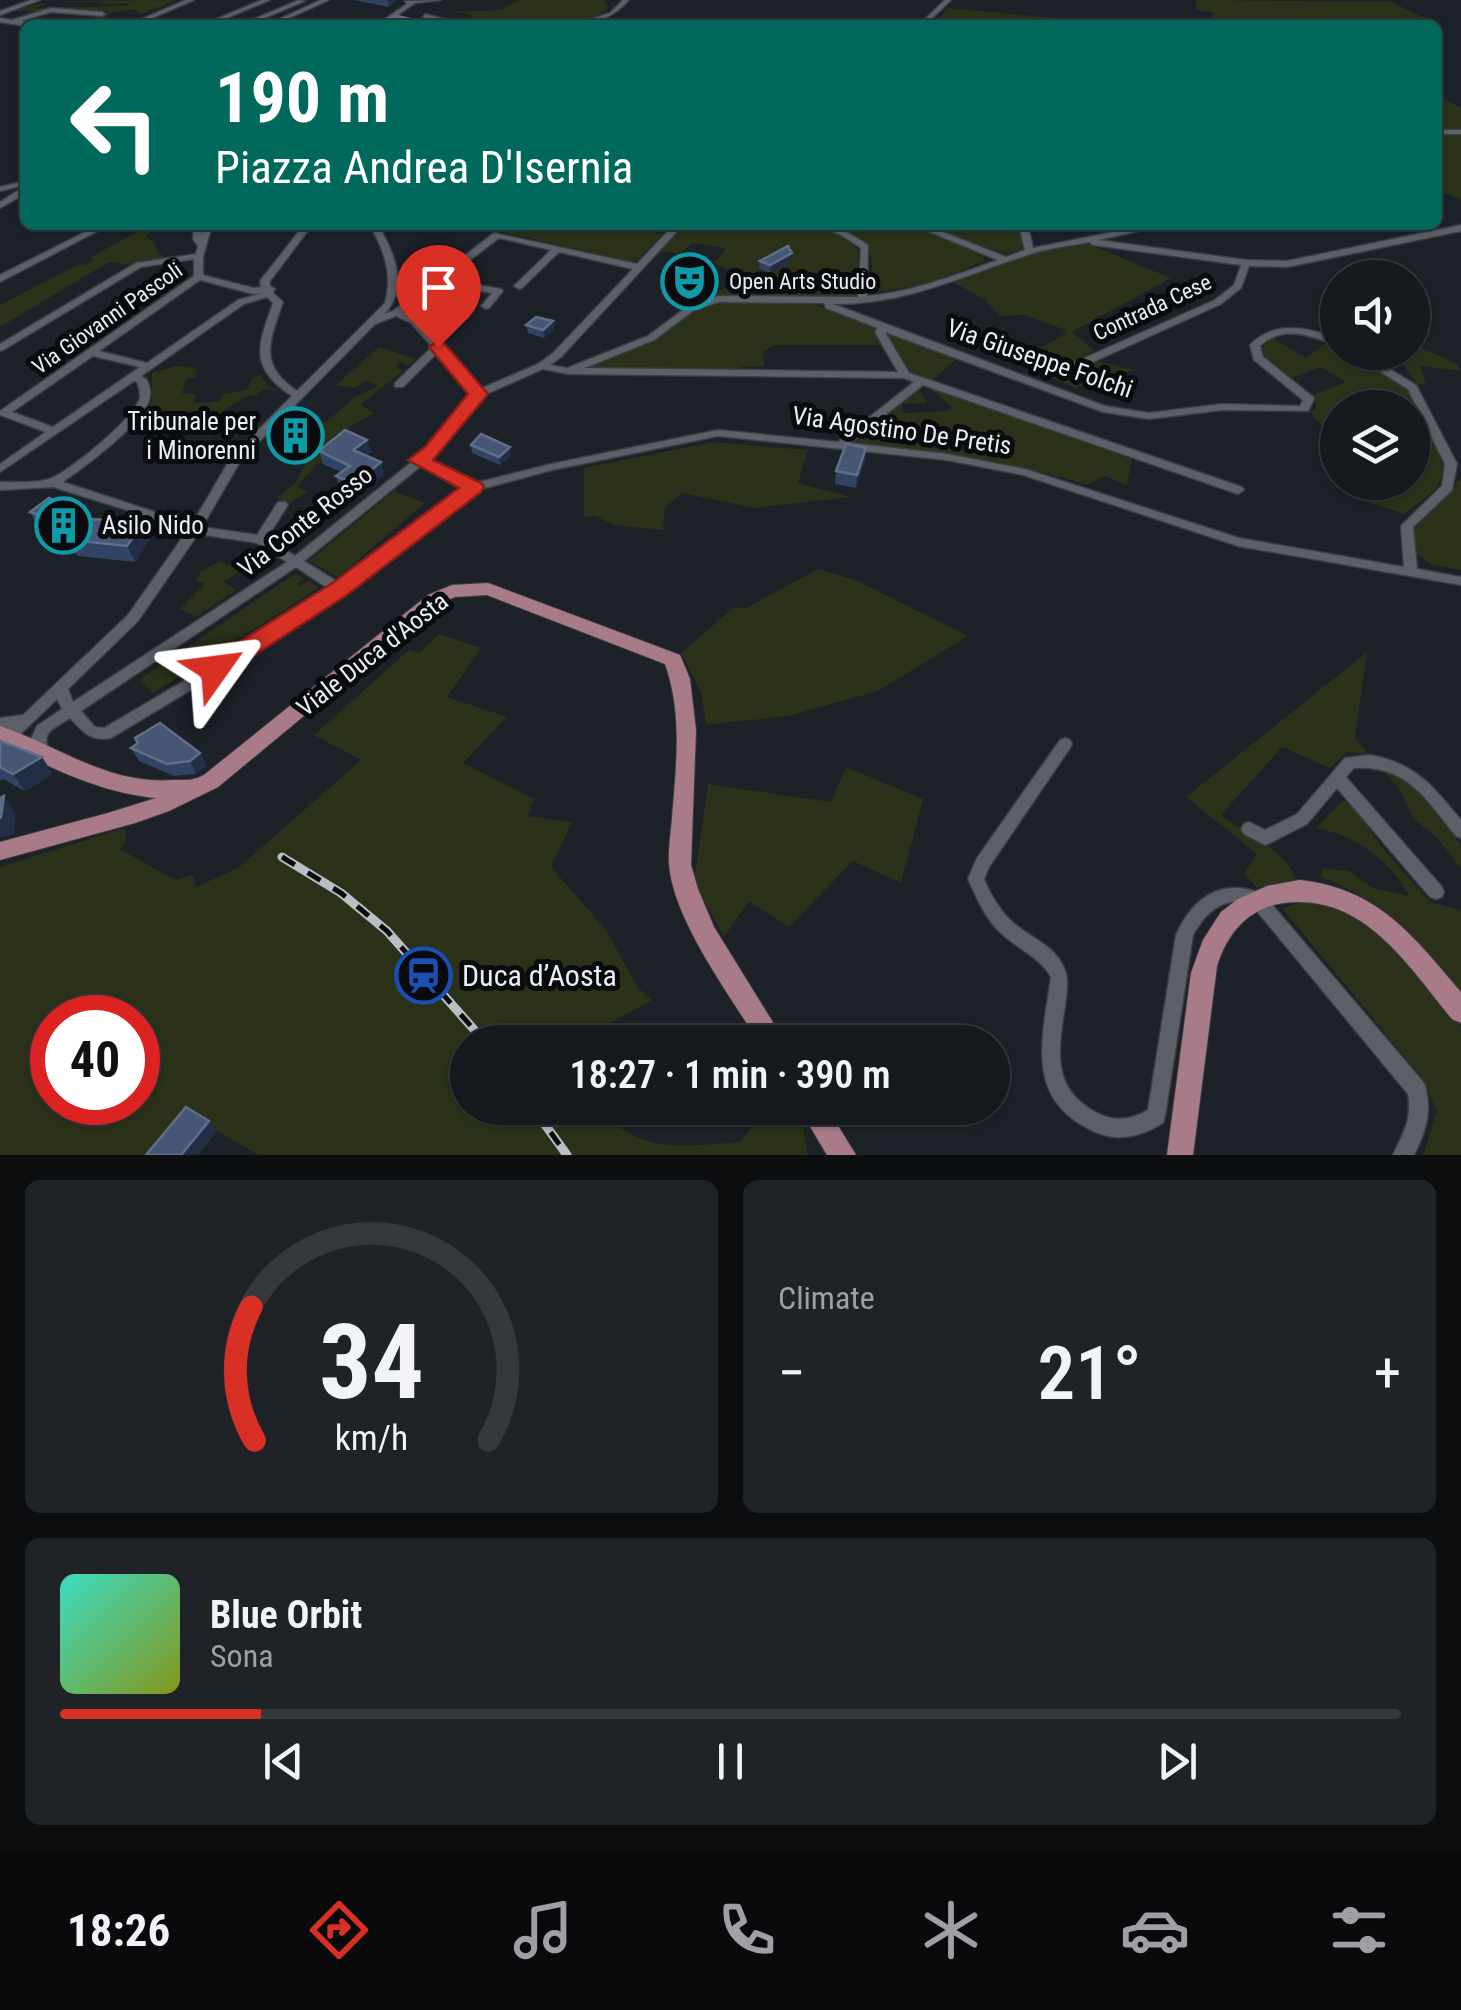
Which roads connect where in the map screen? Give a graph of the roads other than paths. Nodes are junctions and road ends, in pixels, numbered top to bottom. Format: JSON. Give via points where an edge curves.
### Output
{"nodes":[{"id":1,"x":37,"y":0,"type":"edge"},
{"id":2,"x":182,"y":0,"type":"edge"},
{"id":3,"x":191,"y":0,"type":"edge"},
{"id":4,"x":267,"y":0,"type":"edge"},
{"id":5,"x":326,"y":0,"type":"edge"},
{"id":6,"x":438,"y":0,"type":"edge"},
{"id":7,"x":626,"y":0,"type":"edge"},
{"id":8,"x":948,"y":0,"type":"edge"},
{"id":9,"x":409,"y":1,"type":"edge"},
{"id":10,"x":276,"y":2,"type":"edge"},
{"id":11,"x":302,"y":2,"type":"edge"},
{"id":12,"x":102,"y":14,"type":"dead end"},
{"id":13,"x":1,"y":15,"type":"edge"},
{"id":14,"x":389,"y":15,"type":"junction"},
{"id":15,"x":425,"y":16,"type":"dead end"},
{"id":16,"x":137,"y":20,"type":"edge"},
{"id":17,"x":139,"y":20,"type":"edge"},
{"id":18,"x":210,"y":20,"type":"edge"},
{"id":19,"x":230,"y":20,"type":"edge"},
{"id":20,"x":255,"y":20,"type":"edge"},
{"id":21,"x":280,"y":20,"type":"edge"},
{"id":22,"x":379,"y":20,"type":"edge"},
{"id":23,"x":384,"y":20,"type":"edge"},
{"id":24,"x":442,"y":20,"type":"edge"},
{"id":25,"x":592,"y":20,"type":"edge"},
{"id":26,"x":927,"y":20,"type":"edge"},
{"id":27,"x":12,"y":22,"type":"junction"},
{"id":28,"x":20,"y":23,"type":"edge"},
{"id":29,"x":20,"y":191,"type":"edge"},
{"id":30,"x":0,"y":206,"type":"edge"},
{"id":31,"x":1461,"y":228,"type":"edge"},
{"id":32,"x":82,"y":230,"type":"edge"},
{"id":33,"x":93,"y":230,"type":"edge"},
{"id":34,"x":198,"y":230,"type":"edge"},
{"id":35,"x":206,"y":230,"type":"edge"},
{"id":36,"x":304,"y":230,"type":"edge"},
{"id":37,"x":377,"y":230,"type":"edge"},
{"id":38,"x":674,"y":230,"type":"edge"},
{"id":39,"x":835,"y":230,"type":"edge"},
{"id":40,"x":945,"y":230,"type":"edge"},
{"id":41,"x":1024,"y":230,"type":"edge"},
{"id":42,"x":1134,"y":230,"type":"edge"},
{"id":43,"x":1080,"y":240,"type":"junction"},
{"id":44,"x":556,"y":249,"type":"junction"},
{"id":45,"x":200,"y":250,"type":"junction"},
{"id":46,"x":1030,"y":250,"type":"junction"},
{"id":47,"x":45,"y":252,"type":"junction"},
{"id":48,"x":1004,"y":259,"type":"junction"},
{"id":49,"x":1246,"y":263,"type":"junction"},
{"id":50,"x":638,"y":268,"type":"junction"},
{"id":51,"x":2,"y":274,"type":"edge"},
{"id":52,"x":200,"y":277,"type":"junction"},
{"id":53,"x":438,"y":280,"type":"junction"},
{"id":54,"x":520,"y":286,"type":"dead end"},
{"id":55,"x":260,"y":292,"type":"junction"},
{"id":56,"x":862,"y":300,"type":"junction"},
{"id":57,"x":828,"y":301,"type":"junction"},
{"id":58,"x":486,"y":306,"type":"dead end"},
{"id":59,"x":396,"y":313,"type":"junction"},
{"id":60,"x":374,"y":320,"type":"junction"},
{"id":61,"x":884,"y":327,"type":"junction"},
{"id":62,"x":1320,"y":338,"type":"edge"},
{"id":63,"x":438,"y":347,"type":"junction"},
{"id":64,"x":0,"y":348,"type":"edge"},
{"id":65,"x":90,"y":352,"type":"junction"},
{"id":66,"x":148,"y":366,"type":"junction"},
{"id":67,"x":542,"y":366,"type":"junction"},
{"id":68,"x":1385,"y":370,"type":"edge"},
{"id":69,"x":568,"y":372,"type":"junction"},
{"id":70,"x":1071,"y":375,"type":"dead end"},
{"id":71,"x":905,"y":376,"type":"junction"},
{"id":72,"x":133,"y":377,"type":"junction"},
{"id":73,"x":921,"y":381,"type":"junction"},
{"id":74,"x":399,"y":386,"type":"dead end"},
{"id":75,"x":298,"y":394,"type":"junction"},
{"id":76,"x":478,"y":394,"type":"junction"},
{"id":77,"x":2,"y":414,"type":"edge"},
{"id":78,"x":54,"y":431,"type":"junction"},
{"id":79,"x":841,"y":445,"type":"junction"},
{"id":80,"x":418,"y":460,"type":"junction"},
{"id":81,"x":1457,"y":466,"type":"edge"},
{"id":82,"x":0,"y":469,"type":"edge"},
{"id":83,"x":54,"y":483,"type":"junction"},
{"id":84,"x":0,"y":486,"type":"edge"},
{"id":85,"x":474,"y":487,"type":"junction"},
{"id":86,"x":1238,"y":490,"type":"dead end"},
{"id":87,"x":282,"y":504,"type":"dead end"},
{"id":88,"x":194,"y":530,"type":"junction"},
{"id":89,"x":260,"y":539,"type":"junction"},
{"id":90,"x":295,"y":562,"type":"junction"},
{"id":91,"x":1411,"y":572,"type":"junction"},
{"id":92,"x":1461,"y":581,"type":"edge"},
{"id":93,"x":339,"y":589,"type":"junction"},
{"id":94,"x":61,"y":689,"type":"junction"},
{"id":95,"x":71,"y":710,"type":"junction"},
{"id":96,"x":2,"y":735,"type":"edge"},
{"id":97,"x":1064,"y":744,"type":"dead end"},
{"id":98,"x":42,"y":754,"type":"junction"},
{"id":99,"x":1337,"y":777,"type":"junction"},
{"id":100,"x":211,"y":781,"type":"junction"},
{"id":101,"x":126,"y":786,"type":"junction"},
{"id":102,"x":116,"y":818,"type":"junction"},
{"id":103,"x":1249,"y":829,"type":"dead end"},
{"id":104,"x":1461,"y":832,"type":"edge"},
{"id":105,"x":0,"y":851,"type":"edge"},
{"id":106,"x":1436,"y":892,"type":"dead end"},
{"id":107,"x":1257,"y":899,"type":"junction"},
{"id":108,"x":1461,"y":1011,"type":"edge"},
{"id":109,"x":762,"y":1025,"type":"edge"},
{"id":110,"x":821,"y":1125,"type":"edge"},
{"id":111,"x":824,"y":1125,"type":"edge"},
{"id":112,"x":833,"y":1155,"type":"edge"},
{"id":113,"x":844,"y":1155,"type":"edge"},
{"id":114,"x":1180,"y":1155,"type":"edge"},
{"id":115,"x":1403,"y":1155,"type":"edge"}],
"edges":[{"from":1,"to":13,"type":"street"},
{"from":2,"to":16,"type":"street"},
{"from":3,"to":17,"type":"street"},
{"from":4,"to":18,"type":"street"},
{"from":5,"to":21,"type":"street"},
{"from":6,"to":9,"type":"street"},
{"from":7,"to":25,"type":"street"},
{"from":8,"to":26,"type":"street"},
{"from":9,"to":14,"type":"street"},
{"from":10,"to":19,"type":"street"},
{"from":11,"to":20,"type":"street"},
{"from":12,"to":27,"type":"street","via":[[51,10]]},
{"from":13,"to":27,"type":"street"},
{"from":14,"to":22,"type":"street"},
{"from":14,"to":23,"type":"street"},
{"from":15,"to":24,"type":"street"},
{"from":27,"to":28,"type":"street"},
{"from":29,"to":30,"type":"street"},
{"from":31,"to":49,"type":"street","name":"Contrada Cese","via":[[1286,264]]},
{"from":32,"to":47,"type":"street"},
{"from":33,"to":47,"type":"street"},
{"from":34,"to":45,"type":"street","name":"Via Giovanni Pascoli"},
{"from":35,"to":45,"type":"street","name":"Via Giovanni Pascoli"},
{"from":36,"to":55,"type":"street"},
{"from":37,"to":60,"type":"street","via":[[394,292]]},
{"from":38,"to":50,"type":"street","name":"Via Conte Rosso"},
{"from":39,"to":56,"type":"street","via":[[864,248]]},
{"from":40,"to":48,"type":"street"},
{"from":41,"to":46,"type":"street"},
{"from":42,"to":43,"type":"street","name":"Contrada Cese"},
{"from":43,"to":46,"type":"street","name":"Contrada Cese"},
{"from":43,"to":49,"type":"street","name":"Contrada Cese"},
{"from":44,"to":50,"type":"street"},
{"from":44,"to":53,"type":"street","via":[[497,236]]},
{"from":44,"to":54,"type":"street"},
{"from":45,"to":52,"type":"street","name":"Via Giovanni Pascoli"},
{"from":45,"to":64,"type":"street","via":[[139,265]]},
{"from":46,"to":48,"type":"street","name":"Contrada Cese"},
{"from":47,"to":51,"type":"street"},
{"from":48,"to":56,"type":"street","name":"Contrada Cese","via":[[930,287]]},
{"from":49,"to":70,"type":"street","name":"Contrada Cese","via":[[1238,286],[1218,302],[1099,353],[1066,370]]},
{"from":50,"to":67,"type":"street","name":"Via Conte Rosso"},
{"from":52,"to":55,"type":"street"},
{"from":52,"to":65,"type":"street","name":"Via Giovanni Pascoli"},
{"from":53,"to":58,"type":"street","via":[[498,291]]},
{"from":53,"to":59,"type":"street"},
{"from":55,"to":66,"type":"street"},
{"from":55,"to":75,"type":"street","via":[[278,302],[264,362],[273,378]]},
{"from":56,"to":57,"type":"street","name":"Contrada Cese"},
{"from":57,"to":61,"type":"street","name":"Via Giuseppe Folchi"},
{"from":57,"to":69,"type":"street","name":"Contrada Cese","via":[[701,303],[652,338]]},
{"from":59,"to":60,"type":"street"},
{"from":59,"to":63,"type":"street","via":[[414,321]]},
{"from":60,"to":75,"type":"street"},
{"from":61,"to":62,"type":"street","name":"Via Giuseppe Folchi","via":[[1103,410],[1149,416],[1222,407],[1304,410],[1309,399],[1258,358],[1255,345],[1266,334],[1292,331]]},
{"from":61,"to":71,"type":"street","via":[[880,332]]},
{"from":63,"to":74,"type":"street"},
{"from":63,"to":76,"type":"street"},
{"from":65,"to":66,"type":"street"},
{"from":65,"to":77,"type":"street","name":"Via Giovanni Pascoli"},
{"from":66,"to":72,"type":"street"},
{"from":67,"to":69,"type":"street"},
{"from":67,"to":76,"type":"street","name":"Via Conte Rosso"},
{"from":68,"to":81,"type":"street","via":[[1420,398]]},
{"from":69,"to":71,"type":"street"},
{"from":71,"to":73,"type":"street"},
{"from":72,"to":78,"type":"street"},
{"from":72,"to":83,"type":"street","via":[[142,380],[143,403]]},
{"from":73,"to":79,"type":"street"},
{"from":73,"to":86,"type":"street"},
{"from":75,"to":88,"type":"street","via":[[236,458]]},
{"from":76,"to":80,"type":"street","name":"Via Conte Rosso"},
{"from":77,"to":78,"type":"street","name":"Via Giovanni Pascoli"},
{"from":78,"to":82,"type":"street"},
{"from":79,"to":85,"type":"street","name":"Via Agostino De Pretis","via":[[718,433]]},
{"from":79,"to":91,"type":"street","name":"Via Agostino De Pretis","via":[[1025,472],[1238,542]]},
{"from":80,"to":85,"type":"street"},
{"from":80,"to":90,"type":"street","name":"Via Conte Rosso"},
{"from":81,"to":91,"type":"street","via":[[1448,487],[1407,526]]},
{"from":83,"to":84,"type":"street"},
{"from":83,"to":88,"type":"street"},
{"from":85,"to":93,"type":"street"},
{"from":87,"to":89,"type":"street"},
{"from":88,"to":89,"type":"street"},
{"from":88,"to":94,"type":"street","via":[[133,618]]},
{"from":89,"to":90,"type":"street"},
{"from":90,"to":93,"type":"street"},
{"from":90,"to":95,"type":"street","name":"Via Conte Rosso"},
{"from":91,"to":92,"type":"street","name":"Via Agostino De Pretis"},
{"from":93,"to":95,"type":"street","via":[[111,732],[96,735]]},
{"from":94,"to":95,"type":"street"},
{"from":94,"to":96,"type":"street"},
{"from":95,"to":98,"type":"street","name":"Via Conte Rosso","via":[[42,730]]},
{"from":96,"to":98,"type":"main road","name":"Viale Duca d'Aosta"},
{"from":97,"to":107,"type":"street","via":[[976,879],[1009,929],[1056,963],[1052,1084],[1065,1104],[1112,1130],[1156,1116],[1188,927],[1230,891]]},
{"from":98,"to":101,"type":"main road","name":"Viale Duca d'Aosta"},
{"from":99,"to":103,"type":"street","via":[[1302,819],[1265,838]]},
{"from":99,"to":104,"type":"street","via":[[1350,762],[1396,766],[1414,776]]},
{"from":99,"to":106,"type":"street"},
{"from":100,"to":101,"type":"main road","name":"Viale Duca d'Aosta","via":[[162,791]]},
{"from":100,"to":102,"type":"main road","name":"Viale Duca d'Aosta","via":[[156,808]]},
{"from":100,"to":109,"type":"main road","name":"Viale Duca d'Aosta","via":[[452,591],[488,589],[658,652],[680,674],[686,712],[680,865],[685,888]]},
{"from":101,"to":102,"type":"main road","via":[[133,800]]},
{"from":102,"to":105,"type":"main road","name":"Viale Duca d'Aosta"},
{"from":107,"to":108,"type":"main road","via":[[1309,887],[1347,898],[1405,946]]},
{"from":107,"to":114,"type":"main road","via":[[1229,917],[1205,962]]},
{"from":107,"to":115,"type":"street","via":[[1418,1090],[1418,1130]]},
{"from":110,"to":112,"type":"main road"},
{"from":111,"to":113,"type":"main road"}]}
